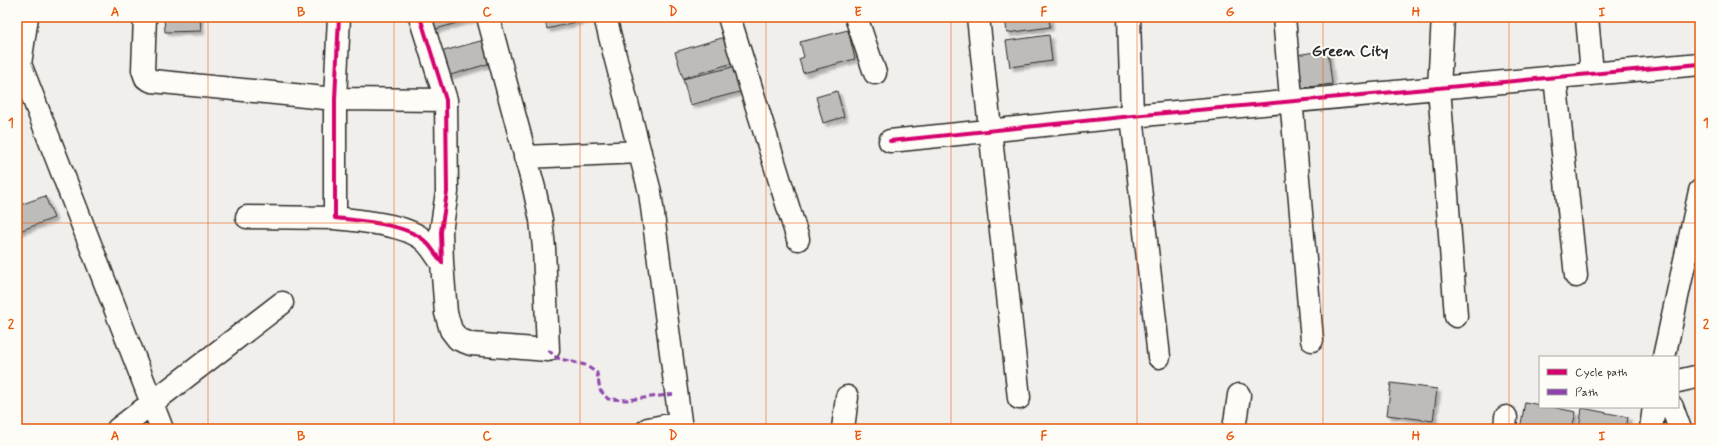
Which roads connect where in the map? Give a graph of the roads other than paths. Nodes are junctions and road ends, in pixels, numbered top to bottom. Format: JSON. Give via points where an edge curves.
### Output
{"nodes":[{"id":1,"x":27,"y":17,"type":"edge"},
{"id":2,"x":145,"y":17,"type":"edge"},
{"id":3,"x":339,"y":17,"type":"edge"},
{"id":4,"x":420,"y":17,"type":"edge"},
{"id":5,"x":488,"y":17,"type":"edge"},
{"id":6,"x":605,"y":17,"type":"edge"},
{"id":7,"x":729,"y":17,"type":"edge"},
{"id":8,"x":856,"y":17,"type":"edge"},
{"id":9,"x":978,"y":17,"type":"edge"},
{"id":10,"x":1129,"y":17,"type":"edge"},
{"id":11,"x":1284,"y":17,"type":"edge"},
{"id":12,"x":1443,"y":17,"type":"edge"},
{"id":13,"x":1587,"y":17,"type":"edge"},
{"id":14,"x":1700,"y":64,"type":"edge"},
{"id":15,"x":875,"y":73,"type":"dead end"},
{"id":16,"x":1592,"y":73,"type":"junction"},
{"id":17,"x":1555,"y":77,"type":"junction"},
{"id":18,"x":1439,"y":87,"type":"junction"},
{"id":19,"x":335,"y":99,"type":"junction"},
{"id":20,"x":446,"y":100,"type":"junction"},
{"id":21,"x":1290,"y":102,"type":"junction"},
{"id":22,"x":1132,"y":116,"type":"junction"},
{"id":23,"x":991,"y":130,"type":"junction"},
{"id":24,"x":890,"y":141,"type":"dead end"},
{"id":25,"x":640,"y":152,"type":"junction"},
{"id":26,"x":525,"y":157,"type":"junction"},
{"id":27,"x":1700,"y":191,"type":"edge"},
{"id":28,"x":247,"y":217,"type":"dead end"},
{"id":29,"x":335,"y":218,"type":"junction"},
{"id":30,"x":798,"y":239,"type":"dead end"},
{"id":31,"x":442,"y":263,"type":"junction"},
{"id":32,"x":1576,"y":276,"type":"dead end"},
{"id":33,"x":282,"y":303,"type":"dead end"},
{"id":34,"x":1456,"y":316,"type":"dead end"},
{"id":35,"x":1312,"y":340,"type":"dead end"},
{"id":36,"x":1664,"y":356,"type":"edge"},
{"id":37,"x":1159,"y":357,"type":"dead end"},
{"id":38,"x":1700,"y":376,"type":"edge"},
{"id":39,"x":1679,"y":381,"type":"edge"},
{"id":40,"x":1239,"y":395,"type":"dead end"},
{"id":41,"x":847,"y":397,"type":"dead end"},
{"id":42,"x":1019,"y":398,"type":"dead end"},
{"id":43,"x":152,"y":403,"type":"junction"},
{"id":44,"x":1654,"y":408,"type":"edge"},
{"id":45,"x":1672,"y":408,"type":"edge"},
{"id":46,"x":681,"y":426,"type":"edge"},
{"id":47,"x":118,"y":429,"type":"edge"},
{"id":48,"x":162,"y":429,"type":"edge"},
{"id":49,"x":648,"y":429,"type":"edge"},
{"id":50,"x":843,"y":429,"type":"edge"},
{"id":51,"x":1234,"y":429,"type":"edge"},
{"id":52,"x":1651,"y":429,"type":"edge"},
{"id":53,"x":1680,"y":429,"type":"edge"}],
"edges":[{"from":1,"to":43,"type":"street","via":[[20,64]]},
{"from":2,"to":19,"type":"street","via":[[143,70],[146,78],[152,81]]},
{"from":3,"to":19,"type":"street"},
{"from":4,"to":20,"type":"street"},
{"from":5,"to":26,"type":"street"},
{"from":6,"to":25,"type":"street"},
{"from":7,"to":30,"type":"street"},
{"from":8,"to":15,"type":"street"},
{"from":9,"to":23,"type":"street"},
{"from":10,"to":22,"type":"street"},
{"from":11,"to":21,"type":"street"},
{"from":12,"to":18,"type":"street"},
{"from":13,"to":16,"type":"street"},
{"from":14,"to":16,"type":"street"},
{"from":16,"to":17,"type":"street"},
{"from":17,"to":18,"type":"street"},
{"from":17,"to":32,"type":"street"},
{"from":18,"to":21,"type":"street"},
{"from":18,"to":34,"type":"street"},
{"from":19,"to":20,"type":"street"},
{"from":19,"to":29,"type":"street"},
{"from":20,"to":31,"type":"street","via":[[447,192],[441,232]]},
{"from":21,"to":22,"type":"street"},
{"from":21,"to":35,"type":"street"},
{"from":22,"to":23,"type":"street"},
{"from":22,"to":37,"type":"street"},
{"from":23,"to":24,"type":"street"},
{"from":23,"to":42,"type":"street"},
{"from":25,"to":26,"type":"street"},
{"from":25,"to":46,"type":"street","via":[[650,192]]},
{"from":26,"to":31,"type":"street","via":[[541,220],[548,350],[471,344],[458,339],[451,330],[446,313]]},
{"from":27,"to":36,"type":"street"},
{"from":28,"to":29,"type":"street"},
{"from":29,"to":31,"type":"street","via":[[379,223],[403,230],[427,242]]},
{"from":33,"to":43,"type":"street"},
{"from":38,"to":39,"type":"street"},
{"from":40,"to":51,"type":"street"},
{"from":41,"to":50,"type":"street"},
{"from":43,"to":47,"type":"street"},
{"from":43,"to":48,"type":"street"},
{"from":44,"to":52,"type":"street"},
{"from":45,"to":53,"type":"street"},
{"from":46,"to":49,"type":"street"}]}
